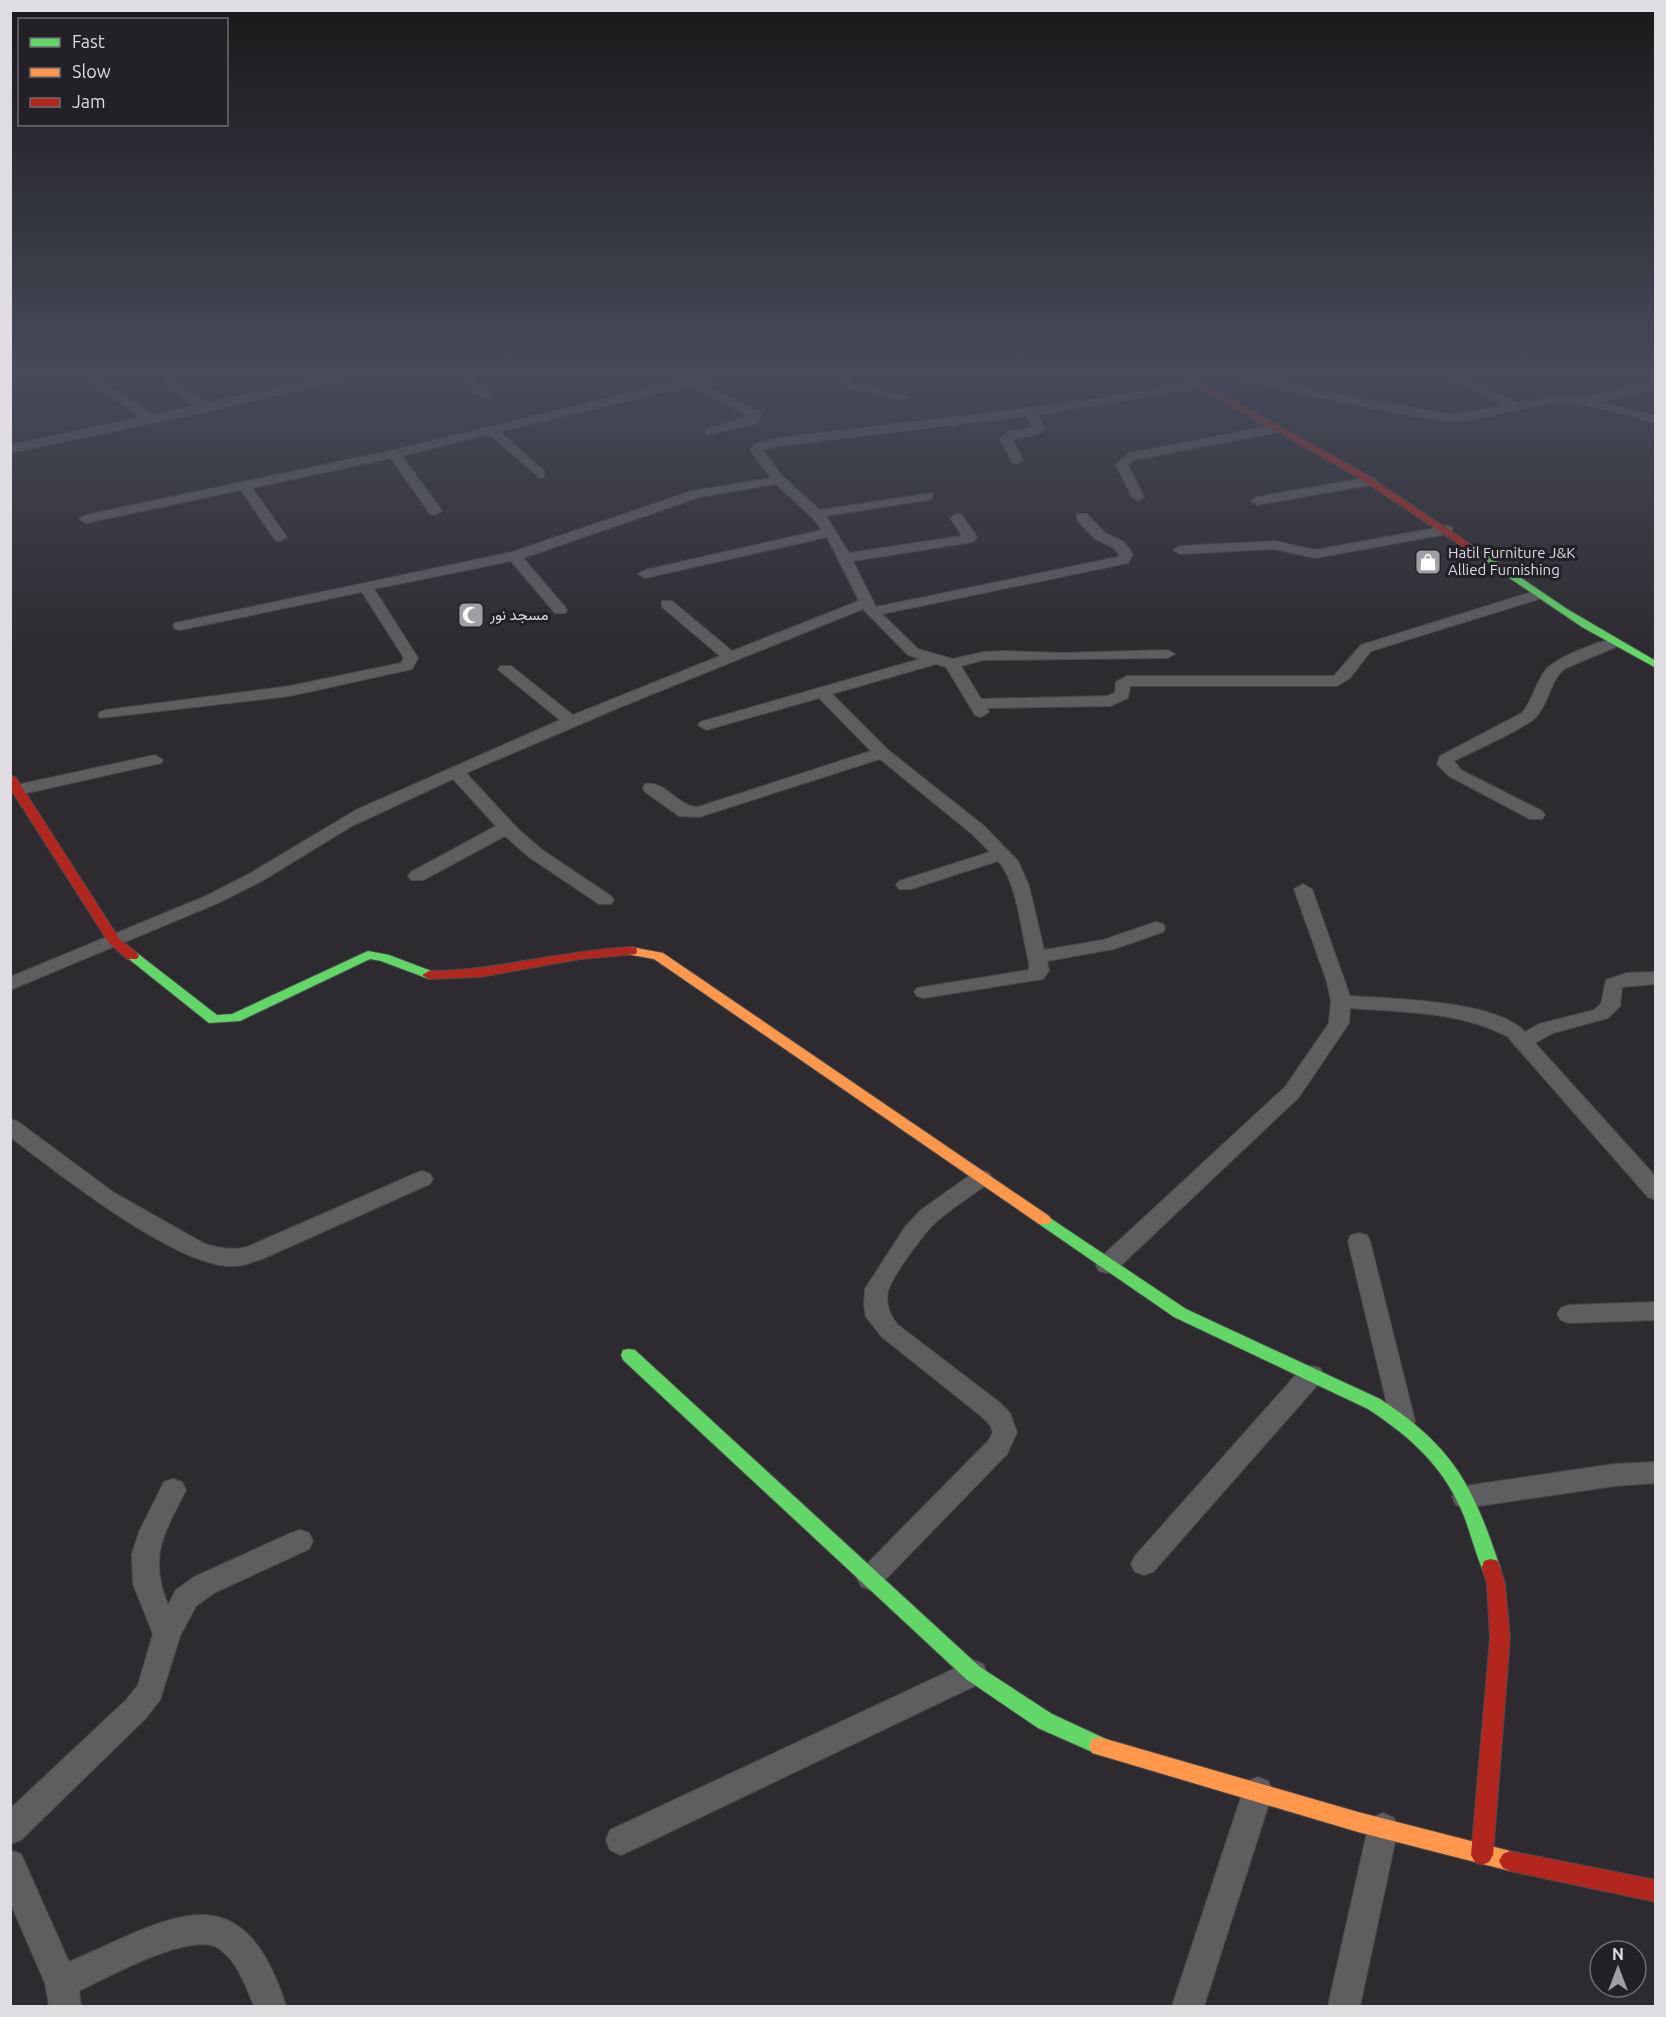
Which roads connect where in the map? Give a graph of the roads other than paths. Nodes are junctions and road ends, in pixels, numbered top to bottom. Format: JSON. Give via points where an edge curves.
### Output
{"nodes":[{"id":1,"x":350,"y":463,"type":"edge"},
{"id":2,"x":401,"y":463,"type":"edge"},
{"id":3,"x":528,"y":463,"type":"edge"},
{"id":4,"x":764,"y":463,"type":"edge"},
{"id":5,"x":1124,"y":463,"type":"edge"},
{"id":6,"x":1338,"y":463,"type":"edge"},
{"id":7,"x":540,"y":474,"type":"dead end"},
{"id":8,"x":779,"y":480,"type":"junction"},
{"id":9,"x":1371,"y":481,"type":"junction"},
{"id":10,"x":243,"y":485,"type":"junction"},
{"id":11,"x":927,"y":496,"type":"dead end"},
{"id":12,"x":1138,"y":497,"type":"dead end"},
{"id":13,"x":1257,"y":501,"type":"dead end"},
{"id":14,"x":435,"y":511,"type":"dead end"},
{"id":15,"x":817,"y":514,"type":"junction"},
{"id":16,"x":1082,"y":517,"type":"dead end"},
{"id":17,"x":957,"y":518,"type":"dead end"},
{"id":18,"x":86,"y":519,"type":"dead end"},
{"id":19,"x":1447,"y":530,"type":"junction"},
{"id":20,"x":831,"y":532,"type":"junction"},
{"id":21,"x":280,"y":537,"type":"dead end"},
{"id":22,"x":1180,"y":550,"type":"dead end"},
{"id":23,"x":514,"y":556,"type":"junction"},
{"id":24,"x":844,"y":558,"type":"junction"},
{"id":25,"x":645,"y":574,"type":"dead end"},
{"id":26,"x":365,"y":586,"type":"junction"},
{"id":27,"x":1537,"y":595,"type":"junction"},
{"id":28,"x":668,"y":604,"type":"dead end"},
{"id":29,"x":869,"y":607,"type":"junction"},
{"id":30,"x":560,"y":610,"type":"dead end"},
{"id":31,"x":180,"y":626,"type":"dead end"},
{"id":32,"x":1613,"y":643,"type":"junction"},
{"id":33,"x":1168,"y":654,"type":"dead end"},
{"id":34,"x":730,"y":657,"type":"junction"},
{"id":35,"x":933,"y":660,"type":"junction"},
{"id":36,"x":952,"y":664,"type":"junction"},
{"id":37,"x":1656,"y":665,"type":"edge"},
{"id":38,"x":506,"y":669,"type":"dead end"},
{"id":39,"x":821,"y":691,"type":"junction"},
{"id":40,"x":106,"y":715,"type":"dead end"},
{"id":41,"x":571,"y":721,"type":"junction"},
{"id":42,"x":706,"y":724,"type":"dead end"},
{"id":43,"x":882,"y":753,"type":"junction"},
{"id":44,"x":155,"y":760,"type":"dead end"},
{"id":45,"x":456,"y":772,"type":"junction"},
{"id":46,"x":14,"y":784,"type":"edge"},
{"id":47,"x":651,"y":788,"type":"dead end"},
{"id":48,"x":1536,"y":815,"type":"dead end"},
{"id":49,"x":508,"y":828,"type":"junction"},
{"id":50,"x":1002,"y":854,"type":"junction"},
{"id":51,"x":417,"y":876,"type":"dead end"},
{"id":52,"x":905,"y":885,"type":"dead end"},
{"id":53,"x":1303,"y":889,"type":"dead end"},
{"id":54,"x":605,"y":900,"type":"dead end"},
{"id":55,"x":1156,"y":927,"type":"dead end"},
{"id":56,"x":114,"y":943,"type":"junction"},
{"id":57,"x":1037,"y":957,"type":"junction"},
{"id":58,"x":1656,"y":978,"type":"edge"},
{"id":59,"x":10,"y":984,"type":"edge"},
{"id":60,"x":924,"y":992,"type":"dead end"},
{"id":61,"x":1341,"y":1001,"type":"junction"},
{"id":62,"x":1523,"y":1042,"type":"junction"},
{"id":63,"x":10,"y":1126,"type":"edge"},
{"id":64,"x":981,"y":1178,"type":"junction"},
{"id":65,"x":422,"y":1179,"type":"dead end"},
{"id":66,"x":1656,"y":1192,"type":"edge"},
{"id":67,"x":1359,"y":1241,"type":"dead end"},
{"id":68,"x":1107,"y":1265,"type":"junction"},
{"id":69,"x":1656,"y":1311,"type":"edge"},
{"id":70,"x":1569,"y":1314,"type":"dead end"},
{"id":71,"x":629,"y":1355,"type":"dead end"},
{"id":72,"x":1311,"y":1375,"type":"junction"},
{"id":73,"x":1403,"y":1421,"type":"junction"},
{"id":74,"x":1656,"y":1472,"type":"edge"},
{"id":75,"x":173,"y":1490,"type":"dead end"},
{"id":76,"x":1465,"y":1497,"type":"junction"},
{"id":77,"x":300,"y":1541,"type":"dead end"},
{"id":78,"x":1144,"y":1564,"type":"dead end"},
{"id":79,"x":870,"y":1578,"type":"junction"},
{"id":80,"x":167,"y":1634,"type":"junction"},
{"id":81,"x":973,"y":1673,"type":"junction"},
{"id":82,"x":1258,"y":1791,"type":"junction"},
{"id":83,"x":1383,"y":1828,"type":"junction"},
{"id":84,"x":10,"y":1830,"type":"edge"},
{"id":85,"x":621,"y":1840,"type":"dead end"},
{"id":86,"x":1482,"y":1856,"type":"junction"},
{"id":87,"x":10,"y":1865,"type":"edge"},
{"id":88,"x":1656,"y":1891,"type":"edge"},
{"id":89,"x":63,"y":1994,"type":"edge"},
{"id":90,"x":270,"y":2007,"type":"edge"},
{"id":91,"x":1188,"y":2007,"type":"edge"},
{"id":92,"x":1344,"y":2007,"type":"edge"}],
"edges":[{"from":1,"to":10,"type":"street"},
{"from":2,"to":14,"type":"street"},
{"from":3,"to":7,"type":"street"},
{"from":4,"to":8,"type":"street"},
{"from":5,"to":12,"type":"street"},
{"from":6,"to":9,"type":"street"},
{"from":8,"to":15,"type":"street"},
{"from":8,"to":23,"type":"street","via":[[697,494]]},
{"from":9,"to":13,"type":"street"},
{"from":9,"to":19,"type":"street"},
{"from":10,"to":18,"type":"street"},
{"from":10,"to":21,"type":"street"},
{"from":11,"to":15,"type":"street"},
{"from":15,"to":20,"type":"street"},
{"from":16,"to":29,"type":"street","via":[[1100,536],[1122,547],[1124,560]]},
{"from":17,"to":24,"type":"street","via":[[968,539]]},
{"from":19,"to":22,"type":"street","via":[[1315,554],[1275,545]]},
{"from":19,"to":27,"type":"street"},
{"from":20,"to":24,"type":"street"},
{"from":20,"to":25,"type":"street"},
{"from":23,"to":26,"type":"street"},
{"from":23,"to":30,"type":"street"},
{"from":24,"to":29,"type":"street"},
{"from":26,"to":31,"type":"street"},
{"from":26,"to":40,"type":"street","via":[[411,658],[407,666],[280,693]]},
{"from":27,"to":32,"type":"street"},
{"from":27,"to":36,"type":"street","via":[[1365,648],[1342,678],[1331,682],[1127,681],[1121,685],[1124,696],[1110,701],[978,708]]},
{"from":28,"to":34,"type":"street"},
{"from":29,"to":34,"type":"street"},
{"from":29,"to":35,"type":"street","via":[[912,652]]},
{"from":32,"to":37,"type":"street"},
{"from":32,"to":48,"type":"street","via":[[1559,666],[1551,673],[1538,704],[1528,716],[1446,759],[1445,764],[1455,773]]},
{"from":33,"to":36,"type":"street","via":[[1003,655]]},
{"from":34,"to":41,"type":"street"},
{"from":35,"to":36,"type":"street"},
{"from":35,"to":39,"type":"street"},
{"from":38,"to":41,"type":"street"},
{"from":39,"to":42,"type":"street"},
{"from":39,"to":43,"type":"street"},
{"from":41,"to":45,"type":"street"},
{"from":43,"to":47,"type":"street","via":[[699,812],[685,812]]},
{"from":43,"to":50,"type":"street"},
{"from":44,"to":46,"type":"street"},
{"from":45,"to":49,"type":"street"},
{"from":45,"to":56,"type":"street","via":[[340,825],[243,884]]},
{"from":46,"to":56,"type":"street"},
{"from":49,"to":51,"type":"street"},
{"from":49,"to":54,"type":"street","via":[[536,853]]},
{"from":50,"to":52,"type":"street"},
{"from":50,"to":57,"type":"street","via":[[1012,865],[1020,886]]},
{"from":53,"to":61,"type":"street"},
{"from":55,"to":57,"type":"street","via":[[1107,945]]},
{"from":56,"to":59,"type":"street"},
{"from":56,"to":64,"type":"street","via":[[206,1016],[225,1021],[368,955],[387,955],[412,971],[436,975],[620,951],[648,952]]},
{"from":57,"to":60,"type":"street","via":[[1036,975]]},
{"from":58,"to":62,"type":"street","via":[[1627,978],[1613,984],[1610,1006],[1601,1014],[1554,1024]]},
{"from":61,"to":62,"type":"street","via":[[1477,1014],[1501,1023]]},
{"from":61,"to":68,"type":"street","via":[[1339,1023],[1292,1092]]},
{"from":62,"to":66,"type":"street"},
{"from":63,"to":65,"type":"street","via":[[105,1197],[197,1250],[217,1256],[236,1258],[254,1253]]},
{"from":64,"to":68,"type":"street"},
{"from":64,"to":79,"type":"street","via":[[929,1216],[914,1233],[877,1289],[876,1304],[878,1317],[890,1331],[990,1409],[1001,1420],[1005,1432],[998,1447]]},
{"from":67,"to":73,"type":"street"},
{"from":68,"to":72,"type":"street","via":[[1180,1313]]},
{"from":69,"to":70,"type":"street"},
{"from":71,"to":79,"type":"street"},
{"from":72,"to":73,"type":"street"},
{"from":72,"to":78,"type":"street"},
{"from":73,"to":76,"type":"street","via":[[1443,1460]]},
{"from":74,"to":76,"type":"street"},
{"from":75,"to":80,"type":"street","via":[[145,1550],[145,1577]]},
{"from":76,"to":86,"type":"street","via":[[1496,1584],[1500,1638]]},
{"from":77,"to":80,"type":"street","via":[[204,1585],[186,1598]]},
{"from":79,"to":81,"type":"street"},
{"from":80,"to":84,"type":"street","via":[[150,1691],[136,1709]]},
{"from":81,"to":82,"type":"street","via":[[1045,1721],[1097,1745]]},
{"from":81,"to":85,"type":"street"},
{"from":82,"to":83,"type":"street"},
{"from":82,"to":91,"type":"street"},
{"from":83,"to":86,"type":"street"},
{"from":83,"to":92,"type":"street"},
{"from":86,"to":88,"type":"street"},
{"from":87,"to":89,"type":"street"},
{"from":89,"to":90,"type":"street","via":[[176,1932],[214,1928],[233,1939],[248,1955]]}]}
